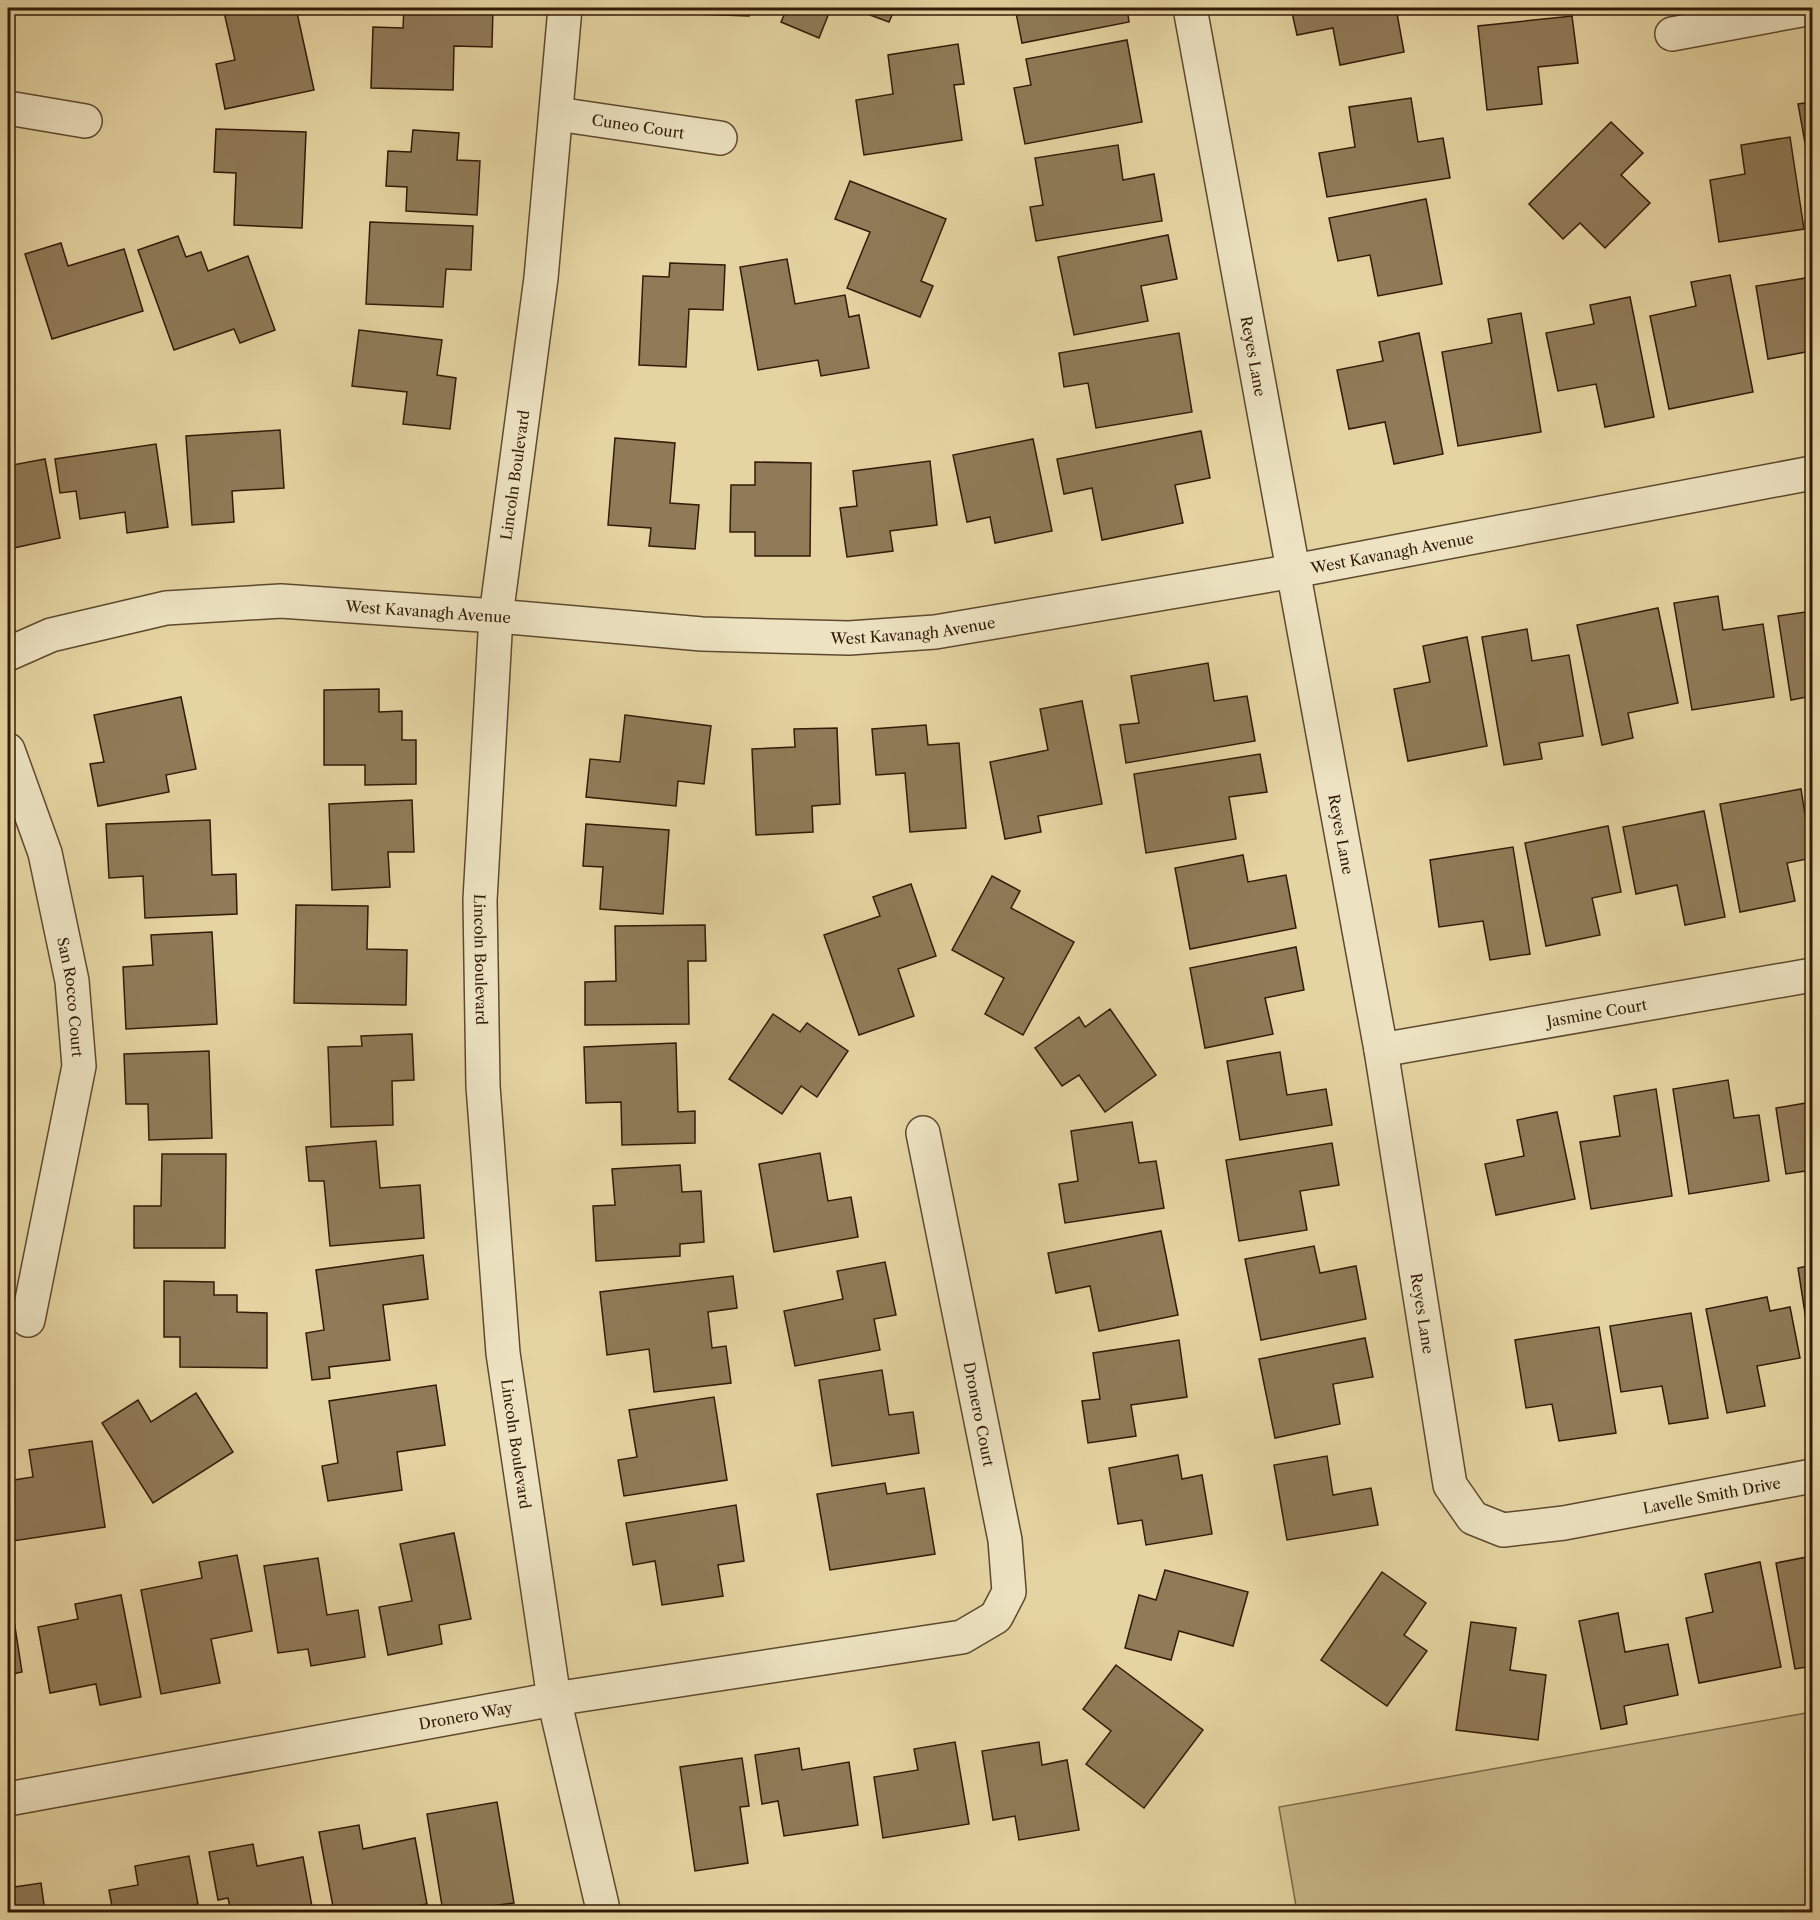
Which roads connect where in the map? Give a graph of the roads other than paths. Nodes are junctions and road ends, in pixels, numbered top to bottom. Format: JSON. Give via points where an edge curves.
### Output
{"nodes":[{"id":1,"x":565,"y":8,"type":"edge"},
{"id":2,"x":1190,"y":8,"type":"edge"},
{"id":3,"x":1812,"y":8,"type":"edge"},
{"id":4,"x":1672,"y":34,"type":"dead end"},
{"id":5,"x":8,"y":108,"type":"edge"},
{"id":6,"x":557,"y":114,"type":"junction"},
{"id":7,"x":85,"y":121,"type":"dead end"},
{"id":8,"x":720,"y":138,"type":"dead end"},
{"id":9,"x":1812,"y":473,"type":"edge"},
{"id":10,"x":1294,"y":571,"type":"junction"},
{"id":11,"x":496,"y":616,"type":"junction"},
{"id":12,"x":8,"y":654,"type":"edge"},
{"id":13,"x":8,"y":750,"type":"edge"},
{"id":14,"x":1812,"y":975,"type":"edge"},
{"id":15,"x":1381,"y":1050,"type":"junction"},
{"id":16,"x":922,"y":1132,"type":"dead end"},
{"id":17,"x":28,"y":1320,"type":"dead end"},
{"id":18,"x":1812,"y":1476,"type":"edge"},
{"id":19,"x":1609,"y":1515,"type":"joint"},
{"id":20,"x":924,"y":1643,"type":"joint"},
{"id":21,"x":555,"y":1699,"type":"junction"},
{"id":22,"x":8,"y":1799,"type":"edge"},
{"id":23,"x":602,"y":1905,"type":"dead end"}],
"edges":[{"from":1,"to":6,"type":"street","name":"Lincoln Boulevard"},
{"from":2,"to":10,"type":"street","name":"Reyes Lane"},
{"from":3,"to":4,"type":"street"},
{"from":5,"to":7,"type":"street"},
{"from":6,"to":8,"type":"street","name":"Cuneo Court"},
{"from":6,"to":11,"type":"street","name":"Lincoln Boulevard","via":[[542,278]]},
{"from":9,"to":10,"type":"street","name":"West Kavanagh Avenue"},
{"from":10,"to":11,"type":"street","name":"West Kavanagh Avenue","via":[[935,632],[849,638],[702,634]]},
{"from":10,"to":15,"type":"street","name":"Reyes Lane"},
{"from":11,"to":12,"type":"street","name":"West Kavanagh Avenue","via":[[281,601],[166,608],[51,635]]},
{"from":11,"to":21,"type":"street","name":"Lincoln Boulevard","via":[[480,900],[483,1086],[503,1353]]},
{"from":13,"to":17,"type":"street","name":"San Rocco Court","via":[[45,854],[72,981],[79,1066]]},
{"from":14,"to":15,"type":"street","name":"Jasmine Court"},
{"from":15,"to":19,"type":"street","name":"Reyes Lane","via":[[1450,1485],[1473,1518],[1503,1530]]},
{"from":16,"to":20,"type":"street","name":"Dronero Court","via":[[1005,1540],[1009,1592],[996,1617],[962,1637]]},
{"from":18,"to":19,"type":"street","name":"Lavelle Smith Drive"},
{"from":20,"to":21,"type":"street","name":"Dronero Way"},
{"from":21,"to":22,"type":"street","name":"Dronero Way"},
{"from":21,"to":23,"type":"street","name":"Lincoln Boulevard"}]}
